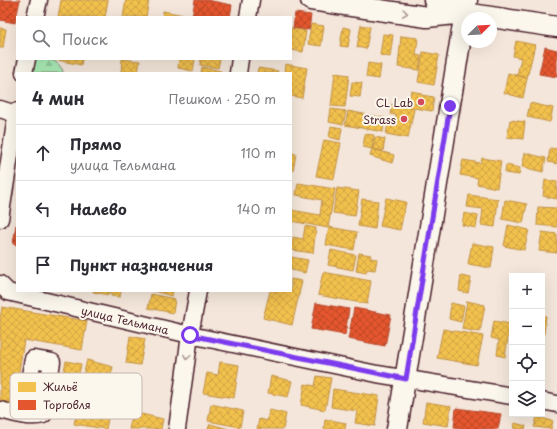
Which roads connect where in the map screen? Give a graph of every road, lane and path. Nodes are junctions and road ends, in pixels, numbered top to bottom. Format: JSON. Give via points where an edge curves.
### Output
{"nodes":[{"id":1,"x":39,"y":0,"type":"edge"},
{"id":2,"x":251,"y":0,"type":"edge"},
{"id":3,"x":311,"y":0,"type":"edge"},
{"id":4,"x":434,"y":0,"type":"edge"},
{"id":5,"x":466,"y":6,"type":"edge"},
{"id":6,"x":35,"y":16,"type":"edge"},
{"id":7,"x":248,"y":16,"type":"edge"},
{"id":8,"x":557,"y":27,"type":"edge"},
{"id":9,"x":27,"y":60,"type":"edge"},
{"id":10,"x":240,"y":60,"type":"edge"},
{"id":11,"x":24,"y":72,"type":"edge"},
{"id":12,"x":238,"y":72,"type":"edge"},
{"id":13,"x":0,"y":109,"type":"edge"},
{"id":14,"x":16,"y":112,"type":"edge"},
{"id":15,"x":16,"y":118,"type":"edge"},
{"id":16,"x":0,"y":219,"type":"edge"},
{"id":17,"x":0,"y":284,"type":"edge"},
{"id":18,"x":198,"y":292,"type":"edge"},
{"id":19,"x":190,"y":335,"type":"junction"},
{"id":20,"x":406,"y":379,"type":"junction"},
{"id":21,"x":509,"y":396,"type":"edge"},
{"id":22,"x":545,"y":402,"type":"edge"},
{"id":23,"x":557,"y":404,"type":"edge"},
{"id":24,"x":0,"y":410,"type":"edge"},
{"id":25,"x":10,"y":412,"type":"edge"},
{"id":26,"x":177,"y":429,"type":"edge"},
{"id":27,"x":397,"y":429,"type":"edge"}],
"edges":[{"from":1,"to":6,"type":"street"},
{"from":2,"to":7,"type":"street"},
{"from":3,"to":5,"type":"main road","one_way":true,"via":[[427,17]]},
{"from":4,"to":5,"type":"main road"},
{"from":5,"to":8,"type":"main road"},
{"from":5,"to":20,"type":"main road"},
{"from":9,"to":11,"type":"street"},
{"from":10,"to":12,"type":"street"},
{"from":13,"to":14,"type":"street"},
{"from":15,"to":16,"type":"street"},
{"from":17,"to":19,"type":"street","name":"улица Тельмана","via":[[8,292]]},
{"from":18,"to":19,"type":"street"},
{"from":19,"to":20,"type":"street","name":"улица Тельмана"},
{"from":19,"to":26,"type":"street","one_way":true},
{"from":20,"to":21,"type":"street","name":"улица Тельмана"},
{"from":20,"to":27,"type":"main road"},
{"from":22,"to":23,"type":"street"},
{"from":24,"to":25,"type":"street"}]}
